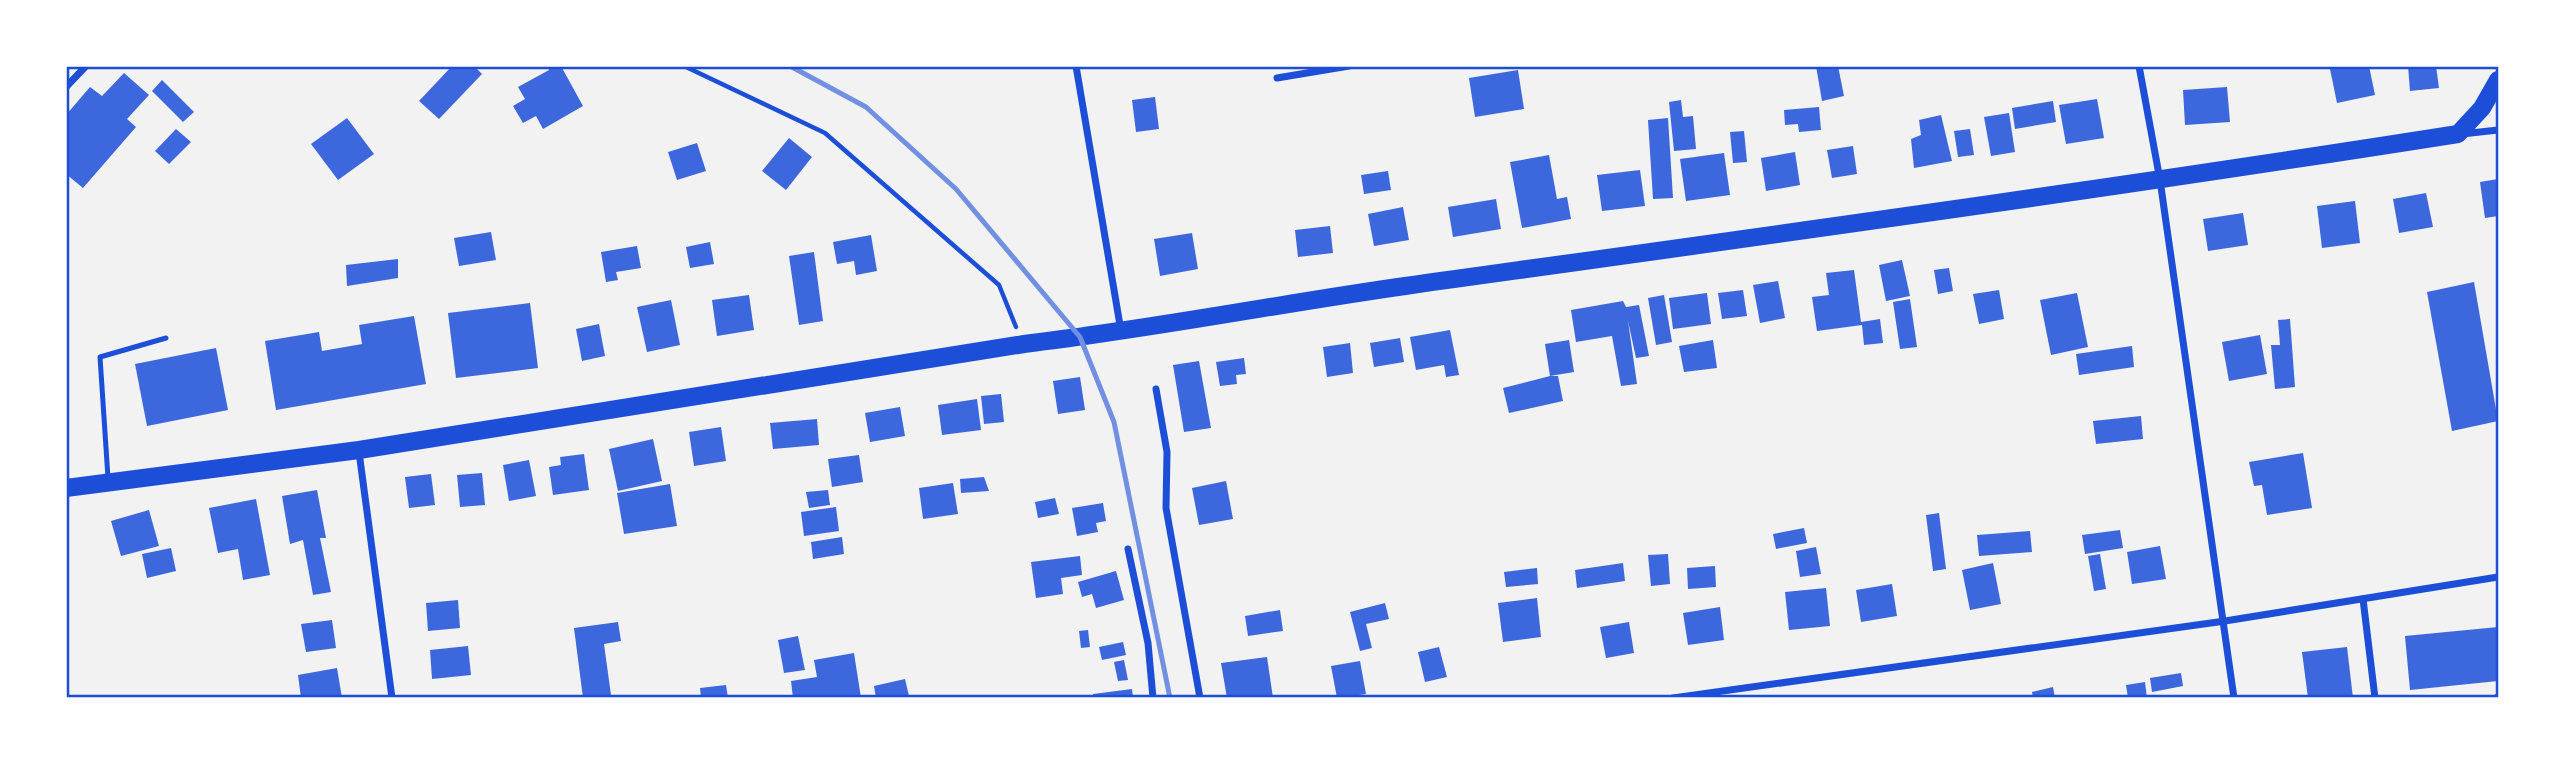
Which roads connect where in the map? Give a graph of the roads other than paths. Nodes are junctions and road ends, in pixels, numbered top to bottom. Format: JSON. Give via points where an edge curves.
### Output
{"nodes":[{"id":1,"x":86,"y":66,"type":"edge"},
{"id":2,"x":1076,"y":66,"type":"edge"},
{"id":3,"x":1349,"y":66,"type":"edge"},
{"id":4,"x":2140,"y":66,"type":"edge"},
{"id":5,"x":1277,"y":78,"type":"dead end"},
{"id":6,"x":2498,"y":80,"type":"edge"},
{"id":7,"x":66,"y":87,"type":"edge"},
{"id":8,"x":2498,"y":130,"type":"edge"},
{"id":9,"x":2458,"y":134,"type":"junction"},
{"id":10,"x":2160,"y":180,"type":"junction"},
{"id":11,"x":1121,"y":331,"type":"junction"},
{"id":12,"x":166,"y":338,"type":"dead end"},
{"id":13,"x":1156,"y":389,"type":"dead end"},
{"id":14,"x":359,"y":450,"type":"junction"},
{"id":15,"x":109,"y":482,"type":"junction"},
{"id":16,"x":66,"y":488,"type":"edge"},
{"id":17,"x":1128,"y":549,"type":"dead end"},
{"id":18,"x":2498,"y":578,"type":"edge"},
{"id":19,"x":2363,"y":599,"type":"junction"},
{"id":20,"x":2225,"y":621,"type":"junction"},
{"id":21,"x":392,"y":698,"type":"edge"},
{"id":22,"x":1153,"y":698,"type":"edge"},
{"id":23,"x":1200,"y":698,"type":"edge"},
{"id":24,"x":1673,"y":698,"type":"edge"},
{"id":25,"x":2234,"y":698,"type":"edge"},
{"id":26,"x":2375,"y":698,"type":"edge"}],
"edges":[{"from":1,"to":7,"type":"street"},
{"from":2,"to":11,"type":"street"},
{"from":3,"to":5,"type":"street"},
{"from":4,"to":10,"type":"street"},
{"from":6,"to":9,"type":"main road"},
{"from":8,"to":9,"type":"street"},
{"from":9,"to":10,"type":"main road"},
{"from":10,"to":11,"type":"main road","via":[[1294,301]]},
{"from":10,"to":20,"type":"street"},
{"from":11,"to":14,"type":"main road"},
{"from":12,"to":15,"type":"lane","via":[[100,357]]},
{"from":13,"to":23,"type":"street","via":[[1167,452],[1166,508]]},
{"from":14,"to":15,"type":"main road"},
{"from":14,"to":21,"type":"street"},
{"from":15,"to":16,"type":"main road"},
{"from":17,"to":22,"type":"street","via":[[1148,643]]},
{"from":18,"to":19,"type":"street"},
{"from":19,"to":20,"type":"street"},
{"from":19,"to":26,"type":"street"},
{"from":20,"to":24,"type":"street"},
{"from":20,"to":25,"type":"street"}]}
